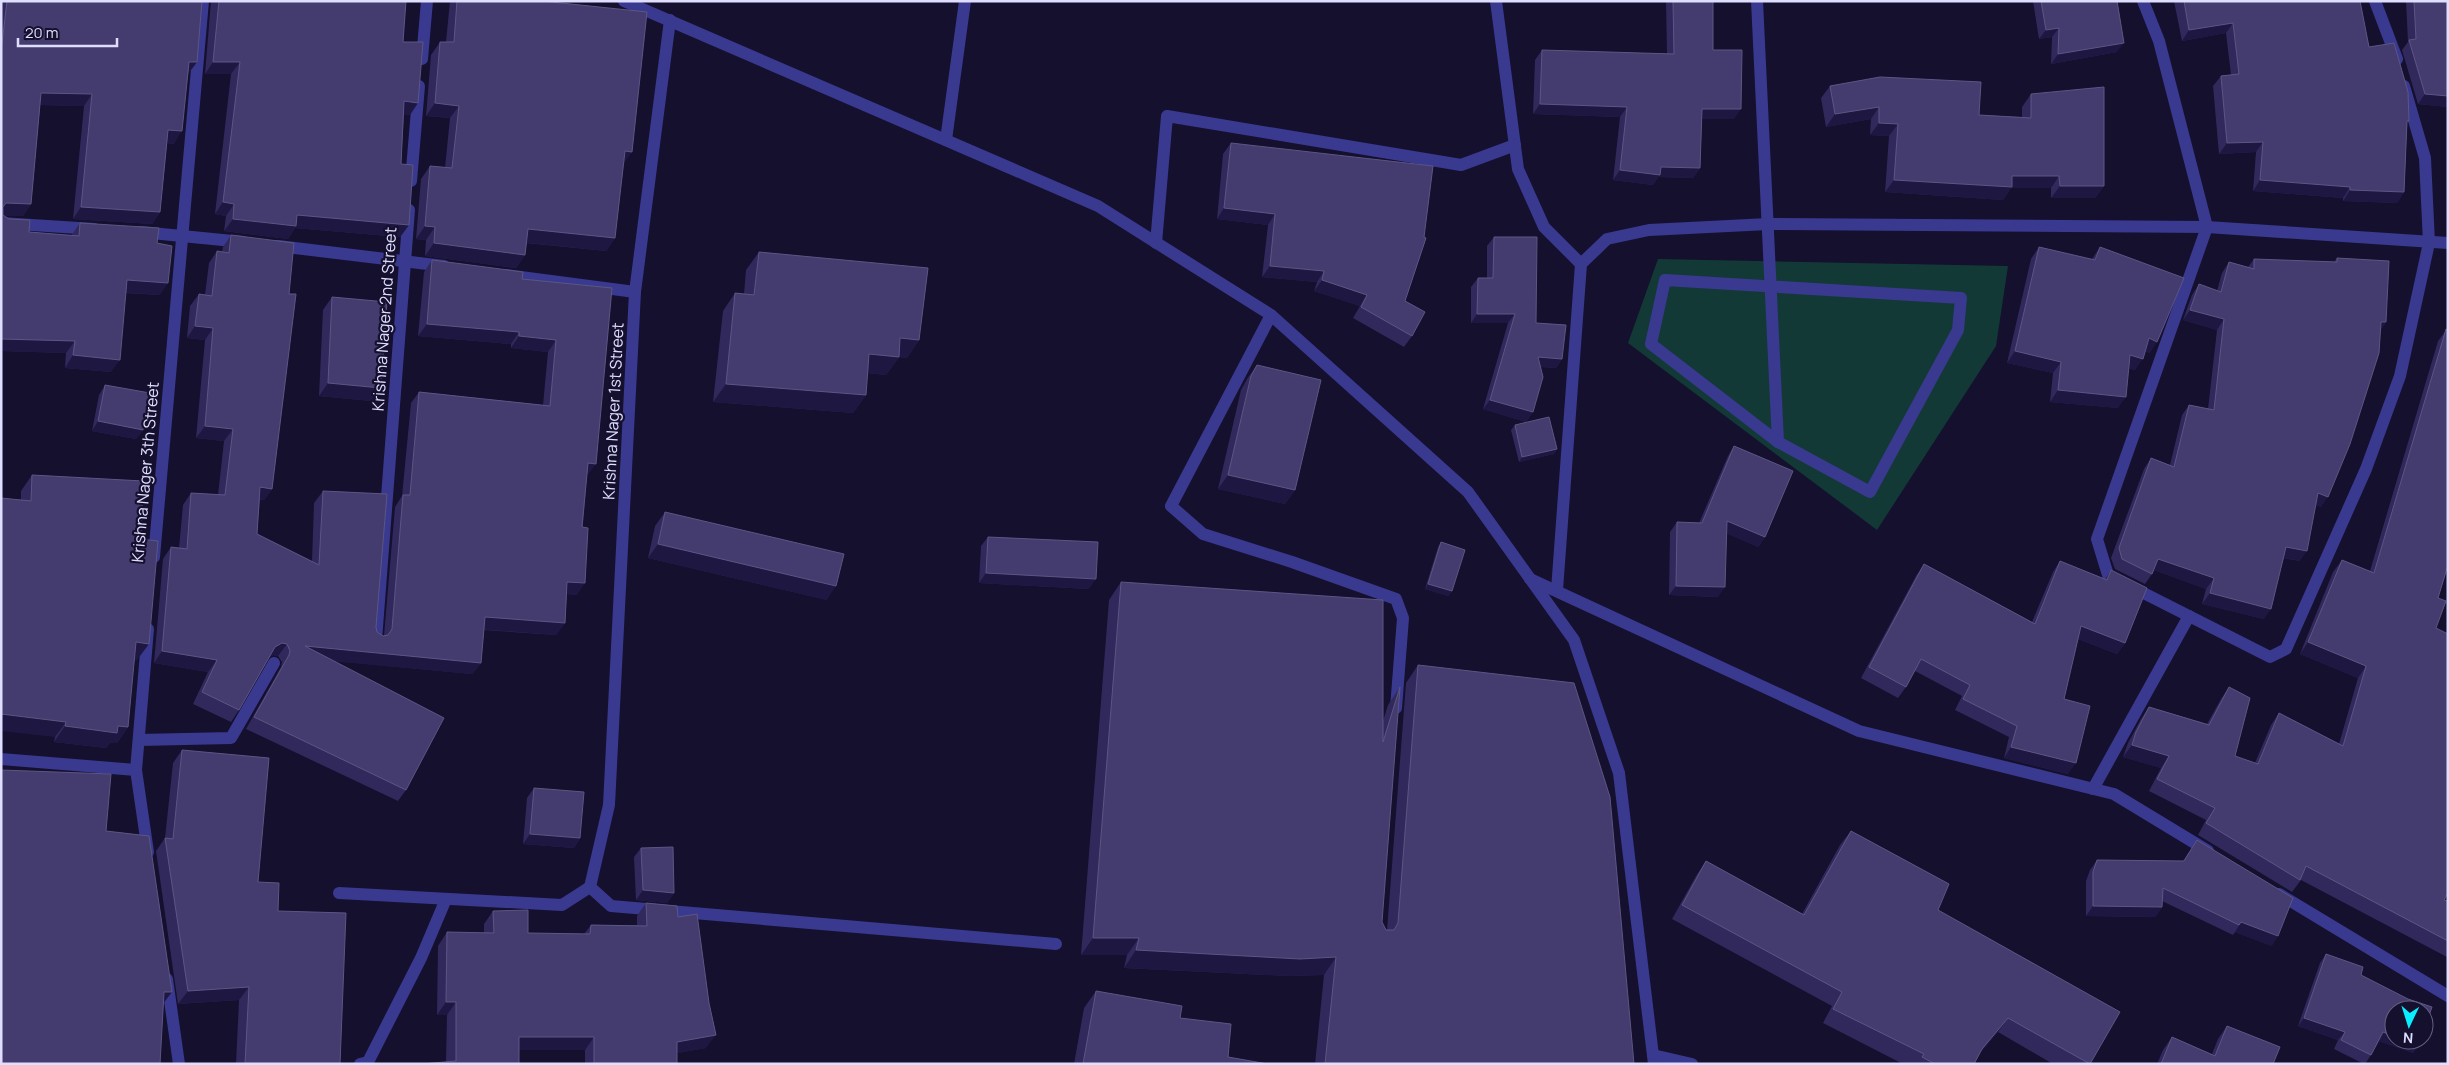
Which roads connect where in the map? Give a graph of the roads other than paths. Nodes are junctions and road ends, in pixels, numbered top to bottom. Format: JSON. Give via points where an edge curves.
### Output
{"nodes":[{"id":1,"x":203,"y":1,"type":"edge"},
{"id":2,"x":427,"y":1,"type":"edge"},
{"id":3,"x":624,"y":1,"type":"edge"},
{"id":4,"x":965,"y":1,"type":"edge"},
{"id":5,"x":1496,"y":1,"type":"edge"},
{"id":6,"x":1757,"y":1,"type":"edge"},
{"id":7,"x":2143,"y":1,"type":"edge"},
{"id":8,"x":2375,"y":1,"type":"edge"},
{"id":9,"x":670,"y":20,"type":"junction"},
{"id":10,"x":946,"y":140,"type":"junction"},
{"id":11,"x":1515,"y":145,"type":"junction"},
{"id":12,"x":1,"y":223,"type":"edge"},
{"id":13,"x":1768,"y":224,"type":"junction"},
{"id":14,"x":2207,"y":227,"type":"junction"},
{"id":15,"x":106,"y":230,"type":"edge"},
{"id":16,"x":124,"y":231,"type":"edge"},
{"id":17,"x":181,"y":234,"type":"junction"},
{"id":18,"x":1156,"y":243,"type":"junction"},
{"id":19,"x":2429,"y":243,"type":"junction"},
{"id":20,"x":2448,"y":243,"type":"edge"},
{"id":21,"x":404,"y":261,"type":"junction"},
{"id":22,"x":1581,"y":264,"type":"junction"},
{"id":23,"x":452,"y":267,"type":"edge"},
{"id":24,"x":491,"y":273,"type":"edge"},
{"id":25,"x":1771,"y":288,"type":"junction"},
{"id":26,"x":635,"y":292,"type":"junction"},
{"id":27,"x":1271,"y":315,"type":"junction"},
{"id":28,"x":1778,"y":442,"type":"junction"},
{"id":29,"x":153,"y":571,"type":"edge"},
{"id":30,"x":1530,"y":579,"type":"junction"},
{"id":31,"x":1557,"y":590,"type":"junction"},
{"id":32,"x":2189,"y":616,"type":"junction"},
{"id":33,"x":149,"y":621,"type":"edge"},
{"id":34,"x":376,"y":640,"type":"edge"},
{"id":35,"x":274,"y":663,"type":"edge"},
{"id":36,"x":1394,"y":725,"type":"edge"},
{"id":37,"x":139,"y":740,"type":"junction"},
{"id":38,"x":1,"y":759,"type":"edge"},
{"id":39,"x":136,"y":770,"type":"junction"},
{"id":40,"x":2093,"y":789,"type":"junction"},
{"id":41,"x":2217,"y":856,"type":"edge"},
{"id":42,"x":151,"y":868,"type":"edge"},
{"id":43,"x":590,"y":887,"type":"junction"},
{"id":44,"x":2268,"y":887,"type":"edge"},
{"id":45,"x":339,"y":893,"type":"dead end"},
{"id":46,"x":446,"y":898,"type":"junction"},
{"id":47,"x":1056,"y":944,"type":"dead end"},
{"id":48,"x":165,"y":966,"type":"edge"},
{"id":49,"x":2448,"y":996,"type":"edge"},
{"id":50,"x":1653,"y":1059,"type":"edge"},
{"id":51,"x":179,"y":1064,"type":"edge"},
{"id":52,"x":360,"y":1064,"type":"edge"},
{"id":53,"x":1692,"y":1064,"type":"edge"}],
"edges":[{"from":1,"to":17,"type":"street","name":"Krishna Nager 3th Street"},
{"from":2,"to":21,"type":"street","name":"Krishna Nager 2nd Street"},
{"from":3,"to":9,"type":"street"},
{"from":4,"to":10,"type":"street"},
{"from":5,"to":11,"type":"street"},
{"from":6,"to":13,"type":"street"},
{"from":7,"to":14,"type":"street","via":[[2158,41]]},
{"from":8,"to":19,"type":"street","via":[[2391,41],[2425,158]]},
{"from":9,"to":10,"type":"street"},
{"from":9,"to":26,"type":"street","name":"Krishna Nager 1st Street"},
{"from":10,"to":18,"type":"street","via":[[1098,206]]},
{"from":11,"to":18,"type":"street","via":[[1461,165],[1167,116]]},
{"from":11,"to":22,"type":"street","via":[[1518,170],[1544,227]]},
{"from":12,"to":15,"type":"street"},
{"from":13,"to":14,"type":"street"},
{"from":13,"to":22,"type":"street","via":[[1649,230],[1607,239]]},
{"from":13,"to":25,"type":"street"},
{"from":14,"to":19,"type":"street"},
{"from":14,"to":32,"type":"street","via":[[2097,539],[2108,575]]},
{"from":16,"to":17,"type":"street"},
{"from":17,"to":21,"type":"street"},
{"from":17,"to":29,"type":"street","name":"Krishna Nager 3th Street"},
{"from":18,"to":27,"type":"street"},
{"from":19,"to":20,"type":"street"},
{"from":19,"to":32,"type":"street","via":[[2400,376],[2366,469],[2286,649],[2270,657]]},
{"from":21,"to":23,"type":"street"},
{"from":21,"to":34,"type":"street","name":"Krishna Nager 2nd Street"},
{"from":22,"to":31,"type":"street"},
{"from":24,"to":26,"type":"street"},
{"from":25,"to":28,"type":"street"},
{"from":25,"to":28,"type":"street","via":[[1665,280],[1651,344]]},
{"from":25,"to":28,"type":"street","via":[[1961,298],[1958,330],[1870,492]]},
{"from":26,"to":43,"type":"street","name":"Krishna Nager 1st Street","via":[[609,805]]},
{"from":27,"to":30,"type":"street","via":[[1468,492]]},
{"from":27,"to":36,"type":"street","via":[[1171,506],[1203,534],[1396,599],[1403,618]]},
{"from":30,"to":31,"type":"street"},
{"from":30,"to":50,"type":"street","via":[[1574,640],[1620,773]]},
{"from":31,"to":40,"type":"street","via":[[1859,731]]},
{"from":32,"to":40,"type":"street"},
{"from":33,"to":37,"type":"street"},
{"from":35,"to":37,"type":"street","via":[[231,738]]},
{"from":37,"to":39,"type":"street"},
{"from":38,"to":39,"type":"street"},
{"from":39,"to":42,"type":"street"},
{"from":40,"to":41,"type":"street","via":[[2114,794]]},
{"from":43,"to":46,"type":"street","via":[[562,905]]},
{"from":43,"to":47,"type":"street","via":[[611,906]]},
{"from":44,"to":49,"type":"street"},
{"from":45,"to":46,"type":"street"},
{"from":46,"to":52,"type":"street","via":[[421,958],[368,1062]]},
{"from":48,"to":51,"type":"street"},
{"from":50,"to":53,"type":"street"}]}
